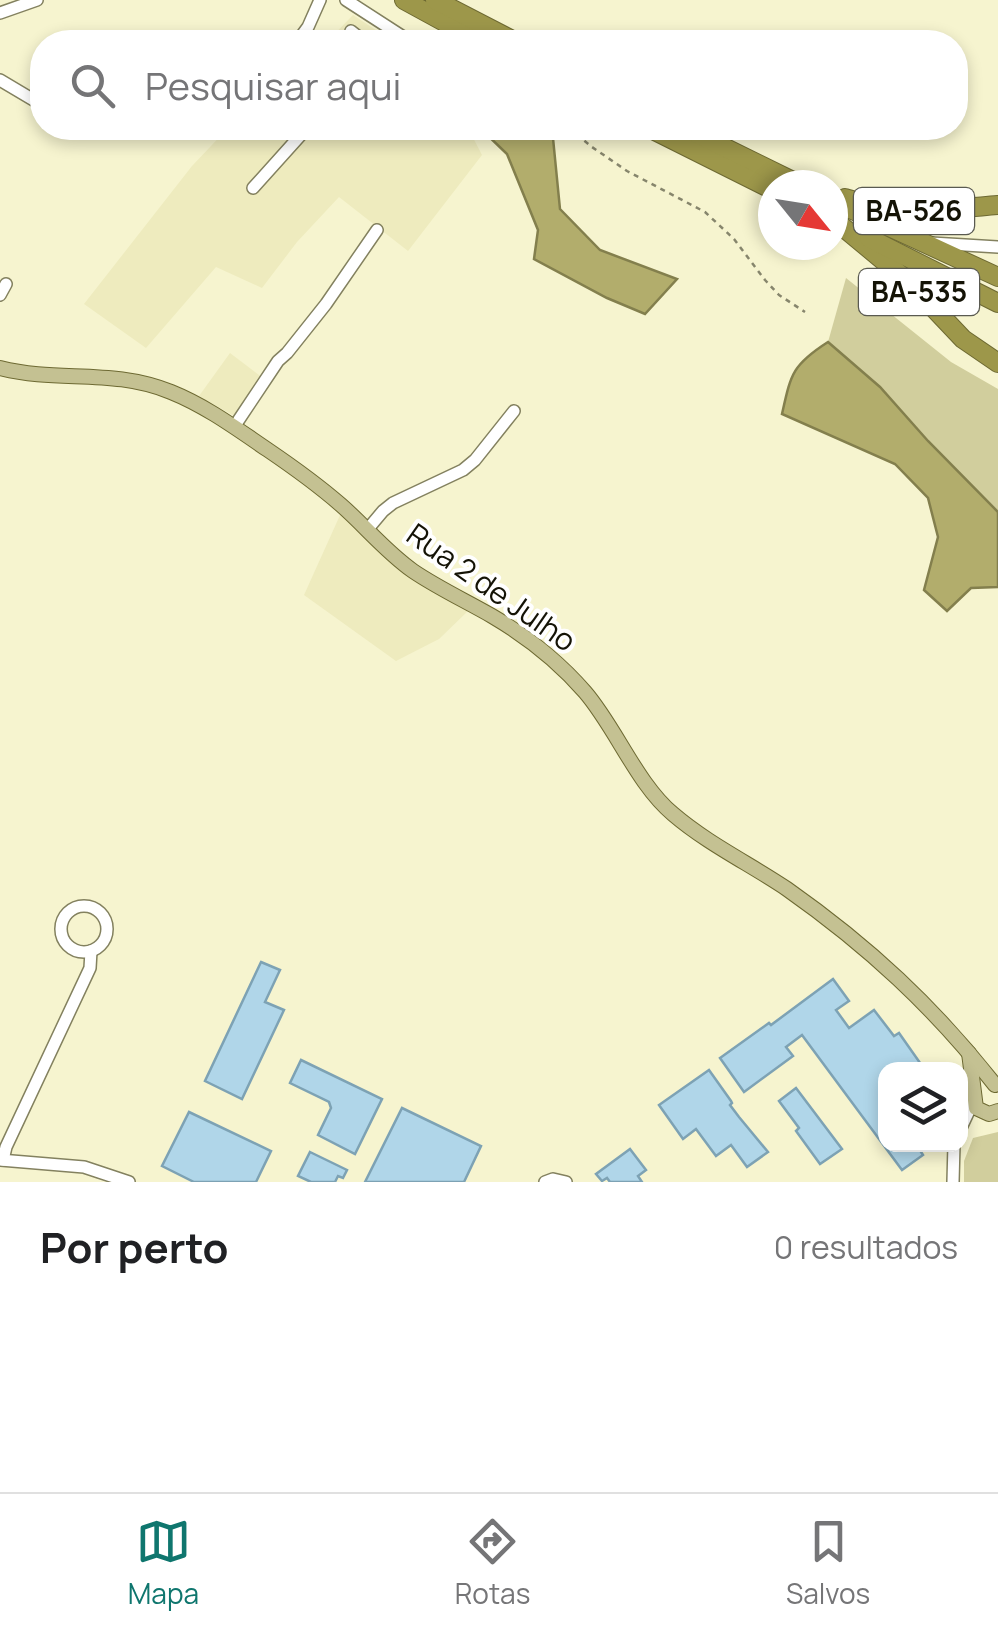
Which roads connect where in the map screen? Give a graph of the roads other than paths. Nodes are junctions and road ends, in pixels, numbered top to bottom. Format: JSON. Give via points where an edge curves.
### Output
{"nodes":[{"id":1,"x":37,"y":0,"type":"edge"},
{"id":2,"x":320,"y":0,"type":"edge"},
{"id":3,"x":346,"y":0,"type":"edge"},
{"id":4,"x":390,"y":0,"type":"edge"},
{"id":5,"x":435,"y":0,"type":"edge"},
{"id":6,"x":408,"y":2,"type":"edge"},
{"id":7,"x":0,"y":13,"type":"edge"},
{"id":8,"x":306,"y":30,"type":"edge"},
{"id":9,"x":388,"y":30,"type":"edge"},
{"id":10,"x":460,"y":30,"type":"edge"},
{"id":11,"x":493,"y":30,"type":"edge"},
{"id":12,"x":0,"y":80,"type":"edge"},
{"id":13,"x":30,"y":98,"type":"edge"},
{"id":14,"x":296,"y":140,"type":"edge"},
{"id":15,"x":673,"y":140,"type":"edge"},
{"id":16,"x":709,"y":140,"type":"edge"},
{"id":17,"x":770,"y":170,"type":"edge"},
{"id":18,"x":758,"y":182,"type":"edge"},
{"id":19,"x":253,"y":188,"type":"dead end"},
{"id":20,"x":848,"y":201,"type":"edge"},
{"id":21,"x":998,"y":205,"type":"edge"},
{"id":22,"x":848,"y":206,"type":"edge"},
{"id":23,"x":848,"y":228,"type":"edge"},
{"id":24,"x":377,"y":230,"type":"dead end"},
{"id":25,"x":848,"y":232,"type":"edge"},
{"id":26,"x":919,"y":242,"type":"junction"},
{"id":27,"x":998,"y":246,"type":"edge"},
{"id":28,"x":998,"y":277,"type":"edge"},
{"id":29,"x":998,"y":304,"type":"edge"},
{"id":30,"x":998,"y":363,"type":"edge"},
{"id":31,"x":0,"y":368,"type":"edge"},
{"id":32,"x":514,"y":411,"type":"dead end"},
{"id":33,"x":234,"y":427,"type":"junction"},
{"id":34,"x":366,"y":530,"type":"junction"},
{"id":35,"x":90,"y":951,"type":"junction"},
{"id":36,"x":973,"y":1057,"type":"junction"},
{"id":37,"x":998,"y":1068,"type":"edge"},
{"id":38,"x":997,"y":1086,"type":"edge"},
{"id":39,"x":982,"y":1104,"type":"edge"},
{"id":40,"x":954,"y":1152,"type":"edge"},
{"id":41,"x":1,"y":1160,"type":"edge"},
{"id":42,"x":130,"y":1182,"type":"edge"},
{"id":43,"x":545,"y":1182,"type":"edge"},
{"id":44,"x":566,"y":1182,"type":"edge"},
{"id":45,"x":953,"y":1182,"type":"edge"}],
"edges":[{"from":1,"to":7,"type":"street"},
{"from":2,"to":8,"type":"street"},
{"from":3,"to":9,"type":"street"},
{"from":4,"to":6,"type":"highway"},
{"from":5,"to":11,"type":"highway"},
{"from":6,"to":10,"type":"highway"},
{"from":12,"to":13,"type":"street"},
{"from":14,"to":19,"type":"street"},
{"from":15,"to":18,"type":"highway"},
{"from":16,"to":17,"type":"highway"},
{"from":20,"to":21,"type":"highway","number":"BA-526","via":[[902,210]]},
{"from":22,"to":26,"type":"highway","number":"BA-526"},
{"from":23,"to":29,"type":"highway","number":"BA-526"},
{"from":24,"to":33,"type":"street"},
{"from":25,"to":30,"type":"highway","number":"BA-535"},
{"from":26,"to":27,"type":"street"},
{"from":26,"to":28,"type":"highway","number":"BA-526"},
{"from":31,"to":33,"type":"main road","name":"Rua 2 de Julho","via":[[132,380],[172,392]]},
{"from":32,"to":34,"type":"street","via":[[463,470],[393,503]]},
{"from":33,"to":34,"type":"main road","name":"Rua 2 de Julho"},
{"from":34,"to":36,"type":"main road","name":"Rua 2 de Julho","via":[[413,570],[544,652],[586,693],[668,810],[859,942]]},
{"from":35,"to":35,"type":"street","via":[[103,942],[107,928],[96,909],[81,906],[67,913],[61,934],[69,947]]},
{"from":35,"to":41,"type":"street","via":[[90,968]]},
{"from":36,"to":37,"type":"main road"},
{"from":36,"to":38,"type":"main road","name":"Rua 2 de Julho"},
{"from":36,"to":39,"type":"main road"},
{"from":38,"to":39,"type":"main road","via":[[980,1086]]},
{"from":40,"to":45,"type":"street"},
{"from":41,"to":42,"type":"street","via":[[84,1167]]},
{"from":43,"to":44,"type":"street"}]}
